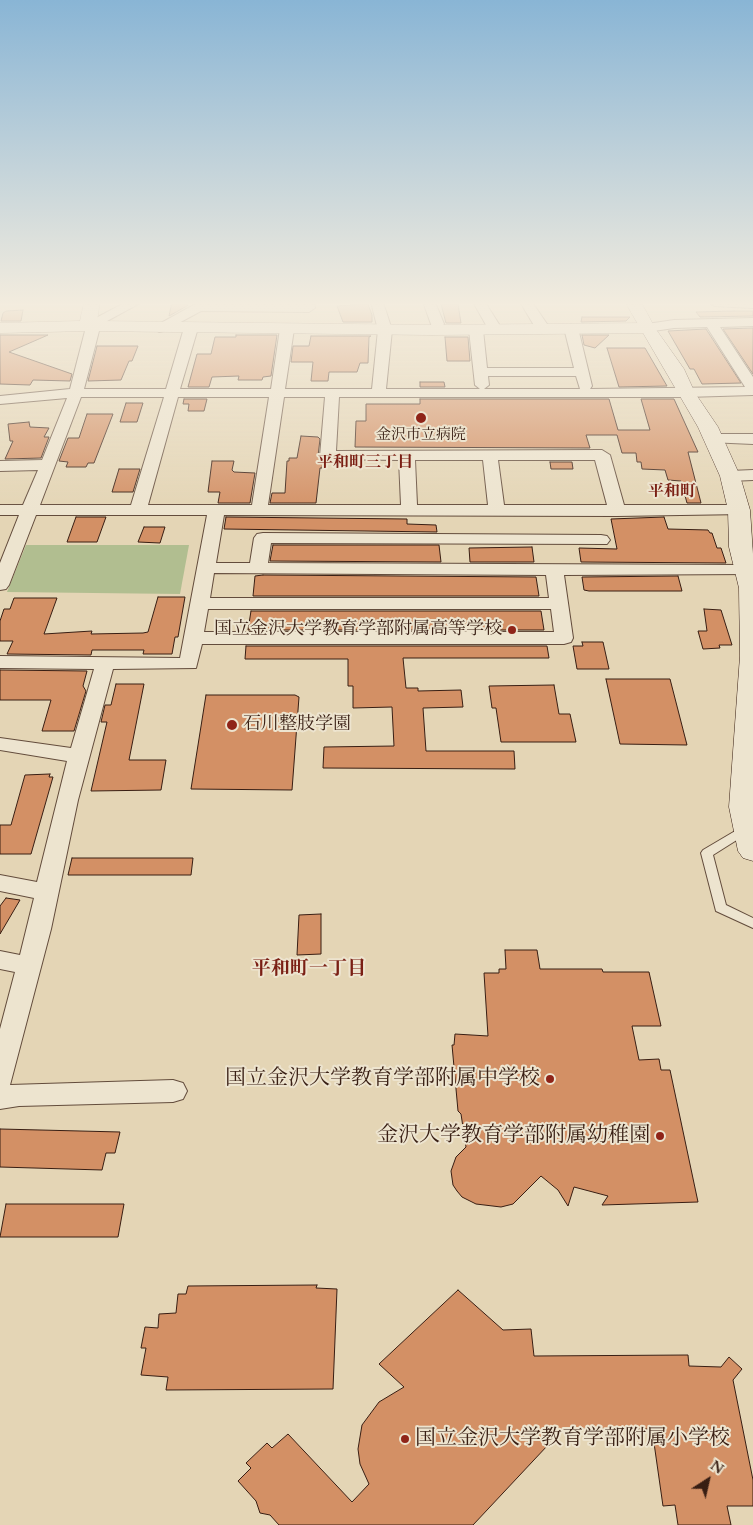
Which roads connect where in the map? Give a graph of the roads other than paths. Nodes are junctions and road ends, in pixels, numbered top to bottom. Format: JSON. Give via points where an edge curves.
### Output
{"nodes":[{"id":1,"x":81,"y":373,"type":"edge"},
{"id":2,"x":179,"y":373,"type":"edge"},
{"id":3,"x":280,"y":373,"type":"edge"},
{"id":4,"x":381,"y":373,"type":"edge"},
{"id":5,"x":480,"y":373,"type":"edge"},
{"id":6,"x":581,"y":373,"type":"edge"},
{"id":7,"x":677,"y":373,"type":"edge"},
{"id":8,"x":743,"y":373,"type":"edge"},
{"id":9,"x":753,"y":388,"type":"edge"},
{"id":10,"x":174,"y":392,"type":"junction"},
{"id":11,"x":379,"y":392,"type":"junction"},
{"id":12,"x":332,"y":393,"type":"junction"},
{"id":13,"x":483,"y":393,"type":"junction"},
{"id":14,"x":586,"y":393,"type":"junction"},
{"id":15,"x":686,"y":393,"type":"junction"},
{"id":16,"x":76,"y":394,"type":"junction"},
{"id":17,"x":276,"y":394,"type":"junction"},
{"id":18,"x":0,"y":400,"type":"edge"},
{"id":19,"x":713,"y":439,"type":"junction"},
{"id":20,"x":753,"y":439,"type":"edge"},
{"id":21,"x":407,"y":456,"type":"junction"},
{"id":22,"x":490,"y":456,"type":"junction"},
{"id":23,"x":47,"y":465,"type":"junction"},
{"id":24,"x":0,"y":466,"type":"edge"},
{"id":25,"x":753,"y":475,"type":"edge"},
{"id":26,"x":730,"y":476,"type":"junction"},
{"id":27,"x":0,"y":510,"type":"edge"},
{"id":28,"x":29,"y":510,"type":"junction"},
{"id":29,"x":138,"y":510,"type":"junction"},
{"id":30,"x":739,"y":510,"type":"junction"},
{"id":31,"x":216,"y":511,"type":"junction"},
{"id":32,"x":258,"y":511,"type":"junction"},
{"id":33,"x":409,"y":511,"type":"junction"},
{"id":34,"x":450,"y":511,"type":"junction"},
{"id":35,"x":497,"y":511,"type":"junction"},
{"id":36,"x":595,"y":511,"type":"junction"},
{"id":37,"x":617,"y":511,"type":"junction"},
{"id":38,"x":450,"y":540,"type":"junction"},
{"id":39,"x":601,"y":540,"type":"junction"},
{"id":40,"x":205,"y":568,"type":"junction"},
{"id":41,"x":258,"y":568,"type":"junction"},
{"id":42,"x":451,"y":568,"type":"junction"},
{"id":43,"x":554,"y":569,"type":"junction"},
{"id":44,"x":607,"y":569,"type":"junction"},
{"id":45,"x":2,"y":575,"type":"edge"},
{"id":46,"x":751,"y":582,"type":"edge"},
{"id":47,"x":559,"y":603,"type":"junction"},
{"id":48,"x":199,"y":604,"type":"junction"},
{"id":49,"x":193,"y":638,"type":"junction"},
{"id":50,"x":753,"y":656,"type":"edge"},
{"id":51,"x":0,"y":662,"type":"edge"},
{"id":52,"x":105,"y":664,"type":"junction"},
{"id":53,"x":0,"y":744,"type":"edge"},
{"id":54,"x":80,"y":756,"type":"junction"},
{"id":55,"x":749,"y":767,"type":"edge"},
{"id":56,"x":747,"y":828,"type":"junction"},
{"id":57,"x":753,"y":851,"type":"edge"},
{"id":58,"x":0,"y":884,"type":"edge"},
{"id":59,"x":48,"y":892,"type":"junction"},
{"id":60,"x":753,"y":922,"type":"edge"},
{"id":61,"x":0,"y":960,"type":"edge"},
{"id":62,"x":29,"y":966,"type":"junction"},
{"id":63,"x":6,"y":1033,"type":"edge"},
{"id":64,"x":0,"y":1079,"type":"edge"},
{"id":65,"x":173,"y":1090,"type":"dead end"},
{"id":66,"x":0,"y":1098,"type":"edge"}],
"edges":[{"from":1,"to":16,"type":"street"},
{"from":2,"to":10,"type":"street"},
{"from":3,"to":17,"type":"street"},
{"from":4,"to":11,"type":"street"},
{"from":5,"to":13,"type":"street"},
{"from":6,"to":14,"type":"street"},
{"from":7,"to":15,"type":"main road"},
{"from":8,"to":9,"type":"street"},
{"from":9,"to":15,"type":"street","via":[[752,391]]},
{"from":10,"to":16,"type":"street"},
{"from":10,"to":17,"type":"street"},
{"from":10,"to":29,"type":"street"},
{"from":11,"to":12,"type":"street"},
{"from":11,"to":13,"type":"street"},
{"from":12,"to":17,"type":"street"},
{"from":12,"to":21,"type":"street","via":[[328,456]]},
{"from":13,"to":14,"type":"street"},
{"from":14,"to":15,"type":"street"},
{"from":15,"to":19,"type":"main road"},
{"from":16,"to":18,"type":"street"},
{"from":16,"to":23,"type":"street"},
{"from":17,"to":32,"type":"street"},
{"from":19,"to":20,"type":"street"},
{"from":19,"to":26,"type":"main road"},
{"from":21,"to":22,"type":"street"},
{"from":21,"to":33,"type":"street"},
{"from":22,"to":35,"type":"street"},
{"from":22,"to":37,"type":"street","via":[[602,455]]},
{"from":23,"to":24,"type":"street"},
{"from":23,"to":28,"type":"street"},
{"from":25,"to":26,"type":"street"},
{"from":26,"to":30,"type":"main road"},
{"from":27,"to":28,"type":"street"},
{"from":28,"to":29,"type":"street"},
{"from":28,"to":45,"type":"street"},
{"from":29,"to":31,"type":"street"},
{"from":30,"to":37,"type":"street"},
{"from":30,"to":46,"type":"main road","via":[[740,547]]},
{"from":31,"to":32,"type":"street"},
{"from":31,"to":40,"type":"street"},
{"from":32,"to":33,"type":"street"},
{"from":33,"to":34,"type":"street"},
{"from":34,"to":35,"type":"street"},
{"from":34,"to":38,"type":"street"},
{"from":35,"to":36,"type":"street"},
{"from":36,"to":37,"type":"street"},
{"from":36,"to":39,"type":"street"},
{"from":38,"to":39,"type":"street"},
{"from":38,"to":41,"type":"street","via":[[263,538]]},
{"from":38,"to":42,"type":"street"},
{"from":39,"to":44,"type":"street"},
{"from":40,"to":41,"type":"street"},
{"from":40,"to":48,"type":"street"},
{"from":41,"to":42,"type":"street"},
{"from":42,"to":43,"type":"street"},
{"from":43,"to":44,"type":"street"},
{"from":43,"to":47,"type":"street"},
{"from":44,"to":46,"type":"street"},
{"from":46,"to":50,"type":"main road"},
{"from":47,"to":48,"type":"street"},
{"from":47,"to":49,"type":"street","via":[[564,638]]},
{"from":48,"to":49,"type":"street"},
{"from":49,"to":52,"type":"street","via":[[188,664]]},
{"from":50,"to":55,"type":"main road"},
{"from":51,"to":52,"type":"street"},
{"from":52,"to":54,"type":"street"},
{"from":53,"to":54,"type":"street"},
{"from":54,"to":59,"type":"street"},
{"from":55,"to":56,"type":"main road","via":[[743,807]]},
{"from":56,"to":57,"type":"main road"},
{"from":56,"to":60,"type":"lane","via":[[707,853],[720,908]]},
{"from":58,"to":59,"type":"street"},
{"from":59,"to":62,"type":"street"},
{"from":61,"to":62,"type":"street"},
{"from":62,"to":63,"type":"street"},
{"from":63,"to":64,"type":"street"},
{"from":65,"to":66,"type":"street"}]}
